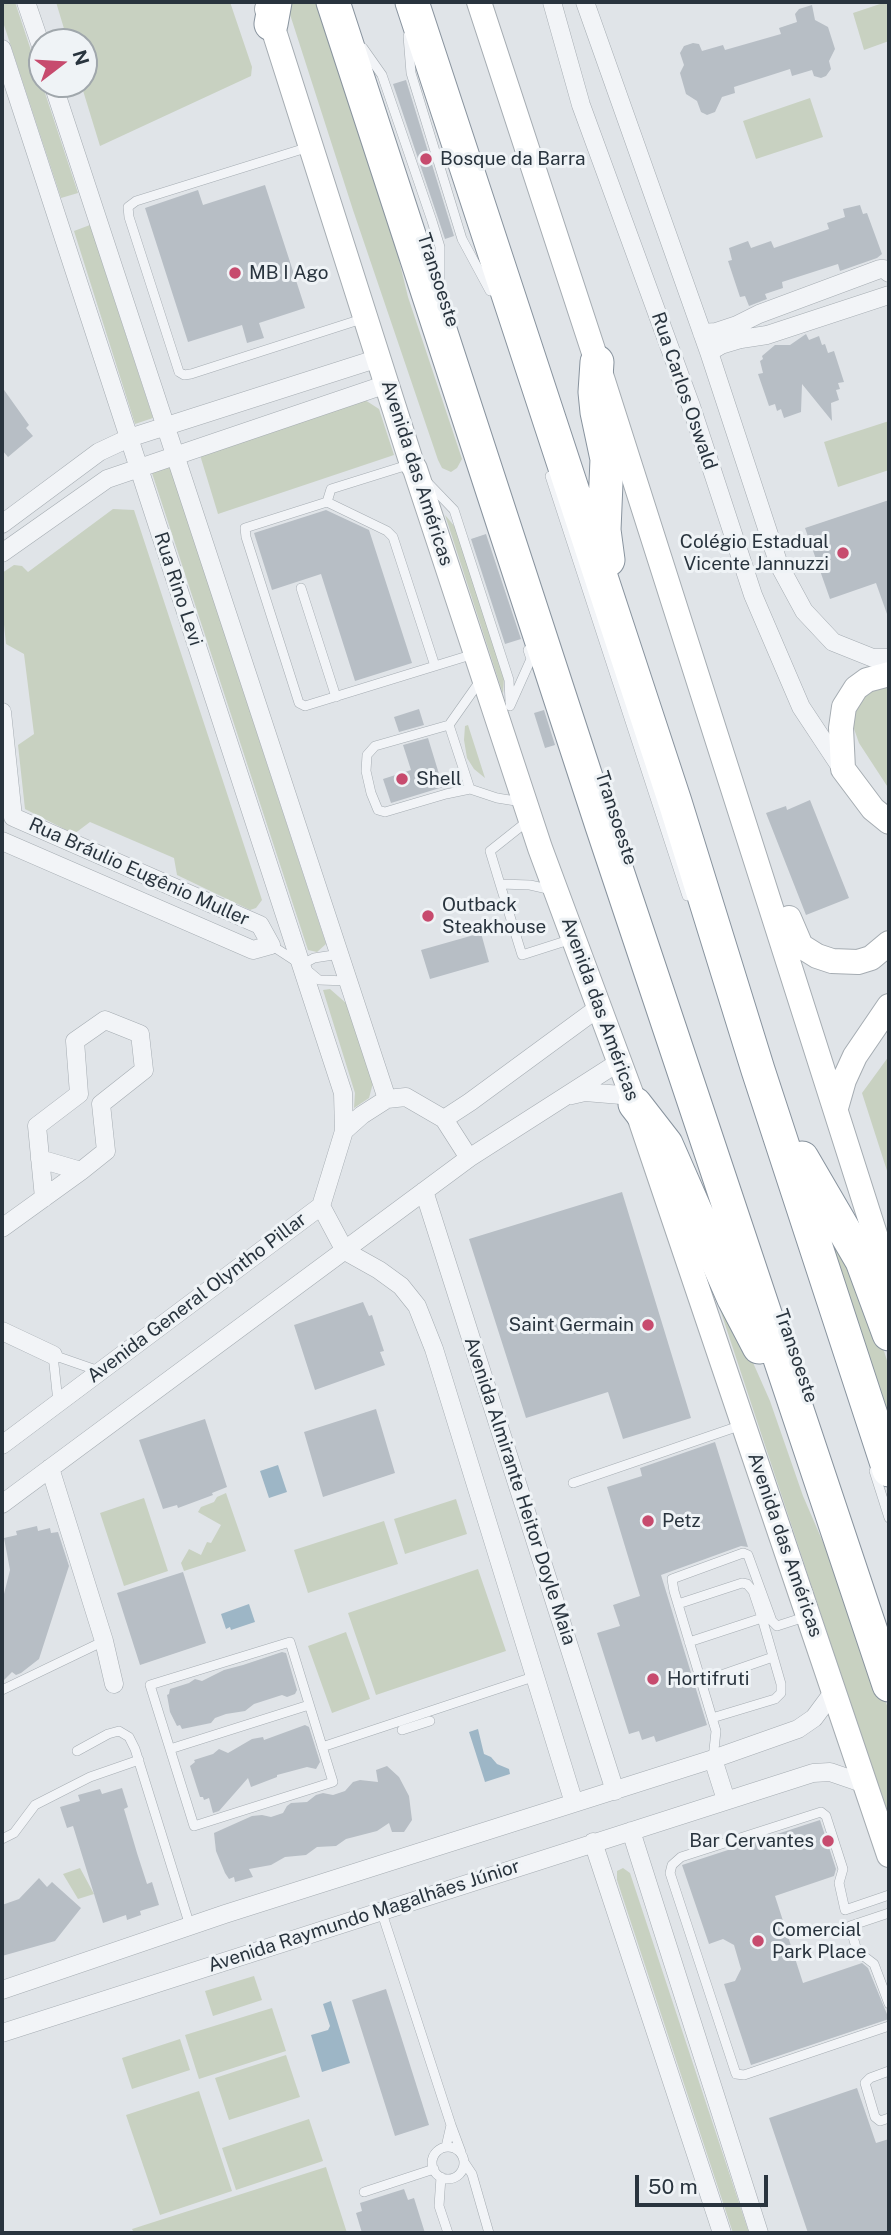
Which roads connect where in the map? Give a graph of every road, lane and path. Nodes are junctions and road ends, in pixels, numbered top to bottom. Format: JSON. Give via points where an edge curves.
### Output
{"nodes":[{"id":1,"x":26,"y":2,"type":"edge"},
{"id":2,"x":333,"y":2,"type":"edge"},
{"id":3,"x":479,"y":2,"type":"edge"},
{"id":4,"x":552,"y":2,"type":"edge"},
{"id":5,"x":585,"y":2,"type":"edge"},
{"id":6,"x":270,"y":9,"type":"edge"},
{"id":7,"x":408,"y":13,"type":"edge"},
{"id":8,"x":35,"y":28,"type":"edge"},
{"id":9,"x":408,"y":36,"type":"junction"},
{"id":10,"x":359,"y":37,"type":"dead end"},
{"id":11,"x":363,"y":48,"type":"junction"},
{"id":12,"x":2,"y":49,"type":"edge"},
{"id":13,"x":376,"y":88,"type":"dead end"},
{"id":14,"x":58,"y":98,"type":"edge"},
{"id":15,"x":309,"y":147,"type":"junction"},
{"id":16,"x":461,"y":201,"type":"dead end"},
{"id":17,"x":474,"y":240,"type":"dead end"},
{"id":18,"x":431,"y":260,"type":"dead end"},
{"id":19,"x":889,"y":274,"type":"edge"},
{"id":20,"x":440,"y":286,"type":"junction"},
{"id":21,"x":490,"y":291,"type":"junction"},
{"id":22,"x":889,"y":295,"type":"edge"},
{"id":23,"x":444,"y":299,"type":"dead end"},
{"id":24,"x":495,"y":304,"type":"dead end"},
{"id":25,"x":366,"y":318,"type":"junction"},
{"id":26,"x":702,"y":333,"type":"junction"},
{"id":27,"x":709,"y":352,"type":"junction"},
{"id":28,"x":379,"y":358,"type":"junction"},
{"id":29,"x":597,"y":362,"type":"junction"},
{"id":30,"x":387,"y":384,"type":"junction"},
{"id":31,"x":166,"y":427,"type":"junction"},
{"id":32,"x":129,"y":438,"type":"junction"},
{"id":33,"x":176,"y":456,"type":"junction"},
{"id":34,"x":546,"y":464,"type":"dead end"},
{"id":35,"x":414,"y":466,"type":"junction"},
{"id":36,"x":139,"y":468,"type":"junction"},
{"id":37,"x":327,"y":502,"type":"junction"},
{"id":38,"x":2,"y":524,"type":"edge"},
{"id":39,"x":2,"y":553,"type":"edge"},
{"id":40,"x":301,"y":588,"type":"dead end"},
{"id":41,"x":618,"y":632,"type":"junction"},
{"id":42,"x":527,"y":646,"type":"dead end"},
{"id":43,"x":889,"y":658,"type":"edge"},
{"id":44,"x":480,"y":665,"type":"junction"},
{"id":45,"x":435,"y":666,"type":"junction"},
{"id":46,"x":889,"y":674,"type":"edge"},
{"id":47,"x":336,"y":697,"type":"junction"},
{"id":48,"x":510,"y":706,"type":"junction"},
{"id":49,"x":2,"y":712,"type":"edge"},
{"id":50,"x":449,"y":725,"type":"junction"},
{"id":51,"x":502,"y":733,"type":"junction"},
{"id":52,"x":842,"y":769,"type":"junction"},
{"id":53,"x":470,"y":789,"type":"junction"},
{"id":54,"x":528,"y":811,"type":"junction"},
{"id":55,"x":881,"y":816,"type":"edge"},
{"id":56,"x":7,"y":822,"type":"edge"},
{"id":57,"x":889,"y":839,"type":"edge"},
{"id":58,"x":2,"y":841,"type":"edge"},
{"id":59,"x":500,"y":884,"type":"junction"},
{"id":60,"x":765,"y":887,"type":"junction"},
{"id":61,"x":557,"y":891,"type":"junction"},
{"id":62,"x":688,"y":899,"type":"dead end"},
{"id":63,"x":574,"y":939,"type":"junction"},
{"id":64,"x":889,"y":943,"type":"edge"},
{"id":65,"x":271,"y":944,"type":"junction"},
{"id":66,"x":340,"y":954,"type":"junction"},
{"id":67,"x":301,"y":965,"type":"junction"},
{"id":68,"x":348,"y":981,"type":"junction"},
{"id":69,"x":889,"y":1006,"type":"edge"},
{"id":70,"x":598,"y":1008,"type":"junction"},
{"id":71,"x":619,"y":1062,"type":"junction"},
{"id":72,"x":758,"y":1070,"type":"junction"},
{"id":73,"x":562,"y":1098,"type":"junction"},
{"id":74,"x":387,"y":1099,"type":"junction"},
{"id":75,"x":634,"y":1100,"type":"junction"},
{"id":76,"x":836,"y":1108,"type":"junction"},
{"id":77,"x":444,"y":1119,"type":"junction"},
{"id":78,"x":344,"y":1131,"type":"junction"},
{"id":79,"x":469,"y":1158,"type":"junction"},
{"id":80,"x":40,"y":1159,"type":"junction"},
{"id":81,"x":81,"y":1171,"type":"junction"},
{"id":82,"x":424,"y":1191,"type":"junction"},
{"id":83,"x":44,"y":1198,"type":"junction"},
{"id":84,"x":321,"y":1206,"type":"junction"},
{"id":85,"x":2,"y":1228,"type":"edge"},
{"id":86,"x":345,"y":1251,"type":"junction"},
{"id":87,"x":889,"y":1278,"type":"edge"},
{"id":88,"x":2,"y":1331,"type":"edge"},
{"id":89,"x":889,"y":1334,"type":"edge"},
{"id":90,"x":53,"y":1355,"type":"junction"},
{"id":91,"x":99,"y":1371,"type":"junction"},
{"id":92,"x":58,"y":1402,"type":"junction"},
{"id":93,"x":744,"y":1425,"type":"junction"},
{"id":94,"x":2,"y":1445,"type":"edge"},
{"id":95,"x":50,"y":1468,"type":"junction"},
{"id":96,"x":881,"y":1468,"type":"edge"},
{"id":97,"x":573,"y":1483,"type":"dead end"},
{"id":98,"x":2,"y":1504,"type":"edge"},
{"id":99,"x":889,"y":1518,"type":"edge"},
{"id":100,"x":839,"y":1536,"type":"junction"},
{"id":101,"x":678,"y":1604,"type":"junction"},
{"id":102,"x":809,"y":1615,"type":"junction"},
{"id":103,"x":762,"y":1618,"type":"junction"},
{"id":104,"x":104,"y":1642,"type":"junction"},
{"id":105,"x":690,"y":1642,"type":"junction"},
{"id":106,"x":773,"y":1657,"type":"junction"},
{"id":107,"x":536,"y":1676,"type":"junction"},
{"id":108,"x":701,"y":1682,"type":"junction"},
{"id":109,"x":114,"y":1684,"type":"dead end"},
{"id":110,"x":889,"y":1685,"type":"edge"},
{"id":111,"x":2,"y":1690,"type":"edge"},
{"id":112,"x":834,"y":1691,"type":"junction"},
{"id":113,"x":309,"y":1705,"type":"junction"},
{"id":114,"x":712,"y":1718,"type":"junction"},
{"id":115,"x":430,"y":1721,"type":"dead end"},
{"id":116,"x":402,"y":1730,"type":"dead end"},
{"id":117,"x":322,"y":1747,"type":"junction"},
{"id":118,"x":170,"y":1749,"type":"junction"},
{"id":119,"x":77,"y":1751,"type":"dead end"},
{"id":120,"x":713,"y":1759,"type":"junction"},
{"id":121,"x":139,"y":1760,"type":"junction"},
{"id":122,"x":865,"y":1784,"type":"junction"},
{"id":123,"x":615,"y":1791,"type":"junction"},
{"id":124,"x":726,"y":1800,"type":"junction"},
{"id":125,"x":575,"y":1803,"type":"junction"},
{"id":126,"x":631,"y":1831,"type":"junction"},
{"id":127,"x":2,"y":1839,"type":"edge"},
{"id":128,"x":593,"y":1842,"type":"junction"},
{"id":129,"x":889,"y":1855,"type":"edge"},
{"id":130,"x":889,"y":1895,"type":"edge"},
{"id":131,"x":381,"y":1910,"type":"junction"},
{"id":132,"x":845,"y":1910,"type":"junction"},
{"id":133,"x":889,"y":1913,"type":"edge"},
{"id":134,"x":190,"y":1926,"type":"junction"},
{"id":135,"x":850,"y":1926,"type":"junction"},
{"id":136,"x":2,"y":1990,"type":"edge"},
{"id":137,"x":889,"y":2004,"type":"edge"},
{"id":138,"x":889,"y":2026,"type":"edge"},
{"id":139,"x":2,"y":2033,"type":"edge"},
{"id":140,"x":889,"y":2071,"type":"edge"},
{"id":141,"x":889,"y":2118,"type":"edge"},
{"id":142,"x":452,"y":2125,"type":"junction"},
{"id":143,"x":446,"y":2147,"type":"junction"},
{"id":144,"x":463,"y":2159,"type":"junction"},
{"id":145,"x":438,"y":2173,"type":"junction"},
{"id":146,"x":364,"y":2192,"type":"dead end"},
{"id":147,"x":448,"y":2233,"type":"edge"},
{"id":148,"x":489,"y":2233,"type":"edge"},
{"id":149,"x":722,"y":2233,"type":"edge"},
{"id":150,"x":759,"y":2233,"type":"edge"}],
"edges":[{"from":1,"to":8,"type":"street"},
{"from":2,"to":100,"type":"highway","via":[[464,417]]},
{"from":3,"to":29,"type":"main road"},
{"from":4,"to":52,"type":"street","name":"Rua Carlos Oswald","via":[[581,105],[691,407],[753,595],[801,707]]},
{"from":5,"to":26,"type":"street","name":"Rua Carlos Oswald"},
{"from":6,"to":15,"type":"main road","name":"Avenida das Américas"},
{"from":7,"to":9,"type":"lane"},
{"from":7,"to":41,"type":"highway"},
{"from":9,"to":16,"type":"lane"},
{"from":9,"to":21,"type":"lane","via":[[411,74],[462,239]]},
{"from":10,"to":11,"type":"lane"},
{"from":11,"to":13,"type":"lane"},
{"from":11,"to":20,"type":"lane","via":[[382,75],[432,220],[440,247]]},
{"from":12,"to":32,"type":"street","name":"Rua Rino Levi"},
{"from":14,"to":31,"type":"street","name":"Rua Rino Levi"},
{"from":15,"to":25,"type":"main road","name":"Avenida das Américas"},
{"from":15,"to":25,"type":"lane","via":[[128,206],[179,372],[191,374]]},
{"from":17,"to":21,"type":"lane"},
{"from":18,"to":20,"type":"lane","name":"Transoeste"},
{"from":19,"to":26,"type":"street","via":[[880,270],[737,325]]},
{"from":20,"to":23,"type":"lane","name":"Transoeste"},
{"from":21,"to":24,"type":"lane"},
{"from":22,"to":27,"type":"street"},
{"from":25,"to":28,"type":"main road","name":"Avenida das Américas"},
{"from":26,"to":27,"type":"street","name":"Rua Carlos Oswald"},
{"from":27,"to":43,"type":"street","name":"Rua Carlos Oswald","via":[[779,565],[804,611],[833,642],[873,658]]},
{"from":28,"to":30,"type":"main road","name":"Avenida das Américas"},
{"from":28,"to":31,"type":"street"},
{"from":29,"to":41,"type":"highway","via":[[596,402],[607,459],[605,545]]},
{"from":29,"to":60,"type":"main road"},
{"from":30,"to":33,"type":"street"},
{"from":30,"to":35,"type":"main road","name":"Avenida das Américas"},
{"from":31,"to":32,"type":"street"},
{"from":31,"to":33,"type":"street","name":"Rua Rino Levi"},
{"from":32,"to":36,"type":"street","name":"Rua Rino Levi"},
{"from":32,"to":38,"type":"street","via":[[99,452]]},
{"from":33,"to":36,"type":"street"},
{"from":33,"to":66,"type":"street","name":"Rua Rino Levi"},
{"from":34,"to":62,"type":"lane"},
{"from":35,"to":37,"type":"lane","via":[[331,489]]},
{"from":35,"to":44,"type":"main road","name":"Avenida das Américas"},
{"from":35,"to":48,"type":"lane","via":[[454,510],[509,680]]},
{"from":36,"to":39,"type":"street","via":[[107,479]]},
{"from":36,"to":67,"type":"street","name":"Rua Rino Levi"},
{"from":37,"to":45,"type":"lane","via":[[393,537]]},
{"from":37,"to":47,"type":"lane","via":[[245,528],[299,703],[305,706]]},
{"from":40,"to":47,"type":"lane"},
{"from":41,"to":72,"type":"highway"},
{"from":42,"to":48,"type":"lane","via":[[531,659]]},
{"from":44,"to":45,"type":"lane"},
{"from":44,"to":50,"type":"lane"},
{"from":44,"to":51,"type":"main road","name":"Avenida das Américas"},
{"from":45,"to":47,"type":"lane"},
{"from":46,"to":52,"type":"main road","via":[[867,680],[849,696],[842,717]]},
{"from":48,"to":51,"type":"lane"},
{"from":49,"to":56,"type":"street"},
{"from":50,"to":53,"type":"lane"},
{"from":50,"to":53,"type":"lane","via":[[376,746],[368,755],[366,771],[371,793],[378,810],[385,812]]},
{"from":51,"to":54,"type":"main road","name":"Avenida das Américas"},
{"from":52,"to":55,"type":"main road"},
{"from":53,"to":54,"type":"lane"},
{"from":54,"to":59,"type":"lane","via":[[490,851]]},
{"from":54,"to":61,"type":"main road","name":"Avenida das Américas"},
{"from":55,"to":57,"type":"main road"},
{"from":56,"to":65,"type":"street","name":"Rua Bráulio Eugênio Muller","via":[[260,925]]},
{"from":58,"to":65,"type":"street","name":"Rua Bráulio Eugênio Muller","via":[[253,950]]},
{"from":59,"to":61,"type":"lane"},
{"from":59,"to":63,"type":"lane","via":[[522,955]]},
{"from":60,"to":64,"type":"main road","via":[[786,906],[801,946],[817,956],[858,962]]},
{"from":60,"to":76,"type":"main road"},
{"from":61,"to":63,"type":"main road","name":"Avenida das Américas"},
{"from":63,"to":70,"type":"main road","name":"Avenida das Américas"},
{"from":65,"to":67,"type":"lane"},
{"from":66,"to":67,"type":"lane"},
{"from":66,"to":68,"type":"street","name":"Rua Rino Levi"},
{"from":67,"to":68,"type":"lane","via":[[319,980]]},
{"from":67,"to":78,"type":"street","name":"Rua Rino Levi","via":[[343,1093]]},
{"from":68,"to":74,"type":"street","name":"Rua Rino Levi"},
{"from":69,"to":76,"type":"main road","via":[[855,1056]]},
{"from":70,"to":71,"type":"main road","name":"Avenida das Américas"},
{"from":70,"to":77,"type":"street"},
{"from":71,"to":73,"type":"street"},
{"from":71,"to":75,"type":"main road","name":"Avenida das Américas"},
{"from":72,"to":89,"type":"highway","via":[[804,1162],[862,1261]]},
{"from":72,"to":96,"type":"highway"},
{"from":73,"to":75,"type":"street","via":[[585,1092]]},
{"from":73,"to":79,"type":"street"},
{"from":74,"to":77,"type":"street","via":[[406,1097]]},
{"from":74,"to":78,"type":"street"},
{"from":75,"to":93,"type":"main road","name":"Avenida das Américas"},
{"from":75,"to":100,"type":"highway","via":[[666,1144],[734,1299],[785,1398],[828,1525]]},
{"from":76,"to":87,"type":"main road"},
{"from":77,"to":79,"type":"street"},
{"from":78,"to":84,"type":"street","name":"Avenida General Olyntho Pillar"},
{"from":79,"to":82,"type":"street"},
{"from":80,"to":81,"type":"street"},
{"from":80,"to":81,"type":"street","via":[[37,1126],[79,1094],[75,1041],[105,1020],[140,1034],[144,1070],[101,1104],[106,1151]]},
{"from":80,"to":83,"type":"street"},
{"from":81,"to":83,"type":"street"},
{"from":82,"to":86,"type":"street"},
{"from":82,"to":123,"type":"street","name":"Avenida Almirante Heitor Doyle Maia"},
{"from":83,"to":85,"type":"street"},
{"from":84,"to":86,"type":"street"},
{"from":84,"to":91,"type":"street","name":"Avenida General Olyntho Pillar"},
{"from":86,"to":95,"type":"street"},
{"from":86,"to":107,"type":"street","name":"Avenida Almirante Heitor Doyle Maia","via":[[401,1286],[416,1306]]},
{"from":88,"to":90,"type":"street"},
{"from":90,"to":91,"type":"lane"},
{"from":90,"to":92,"type":"lane"},
{"from":91,"to":92,"type":"street","name":"Avenida General Olyntho Pillar"},
{"from":92,"to":94,"type":"street","name":"Avenida General Olyntho Pillar"},
{"from":93,"to":97,"type":"lane"},
{"from":93,"to":102,"type":"main road","name":"Avenida das Américas"},
{"from":95,"to":98,"type":"street"},
{"from":95,"to":104,"type":"street"},
{"from":96,"to":99,"type":"lane"},
{"from":100,"to":110,"type":"highway"},
{"from":101,"to":102,"type":"lane","via":[[672,1578],[743,1553],[751,1559],[776,1626]]},
{"from":101,"to":103,"type":"lane","via":[[742,1583],[753,1591]]},
{"from":101,"to":105,"type":"lane"},
{"from":102,"to":112,"type":"main road","name":"Avenida das Américas"},
{"from":103,"to":105,"type":"lane"},
{"from":103,"to":106,"type":"lane"},
{"from":104,"to":109,"type":"street"},
{"from":104,"to":111,"type":"lane"},
{"from":105,"to":108,"type":"lane"},
{"from":106,"to":108,"type":"lane"},
{"from":106,"to":114,"type":"lane","via":[[781,1693],[775,1699]]},
{"from":107,"to":117,"type":"lane"},
{"from":107,"to":125,"type":"street","name":"Avenida Almirante Heitor Doyle Maia"},
{"from":108,"to":114,"type":"lane"},
{"from":112,"to":120,"type":"street","via":[[814,1718],[798,1729]]},
{"from":112,"to":122,"type":"main road","name":"Avenida das Américas"},
{"from":113,"to":117,"type":"lane"},
{"from":113,"to":118,"type":"lane"},
{"from":113,"to":118,"type":"lane","via":[[290,1642],[150,1685]]},
{"from":114,"to":120,"type":"lane","via":[[716,1731]]},
{"from":115,"to":116,"type":"lane"},
{"from":117,"to":118,"type":"lane","via":[[333,1782],[194,1826]]},
{"from":119,"to":121,"type":"lane","via":[[119,1731],[129,1737]]},
{"from":120,"to":123,"type":"street"},
{"from":120,"to":124,"type":"street"},
{"from":121,"to":127,"type":"lane","via":[[90,1777],[35,1805],[14,1833]]},
{"from":121,"to":134,"type":"lane"},
{"from":122,"to":124,"type":"street","name":"Avenida Raymundo Magalhães Júnior","via":[[830,1772],[813,1773]]},
{"from":122,"to":129,"type":"main road","name":"Avenida das Américas"},
{"from":123,"to":125,"type":"street"},
{"from":124,"to":126,"type":"street","name":"Avenida Raymundo Magalhães Júnior"},
{"from":125,"to":134,"type":"street","via":[[223,1907]]},
{"from":126,"to":128,"type":"street","name":"Avenida Raymundo Magalhães Júnior"},
{"from":126,"to":150,"type":"street"},
{"from":128,"to":131,"type":"street","name":"Avenida Raymundo Magalhães Júnior"},
{"from":128,"to":149,"type":"street"},
{"from":130,"to":132,"type":"lane"},
{"from":131,"to":139,"type":"street","name":"Avenida Raymundo Magalhães Júnior"},
{"from":131,"to":142,"type":"lane"},
{"from":132,"to":135,"type":"lane"},
{"from":132,"to":138,"type":"lane","via":[[839,1883],[843,1869],[821,1812],[681,1857],[670,1872],[736,2074]]},
{"from":133,"to":135,"type":"lane"},
{"from":134,"to":136,"type":"street"},
{"from":135,"to":137,"type":"lane","via":[[857,1951],[874,1964]]},
{"from":140,"to":141,"type":"lane","via":[[865,2084],[875,2117],[880,2121]]},
{"from":142,"to":143,"type":"lane"},
{"from":142,"to":144,"type":"lane"},
{"from":143,"to":144,"type":"lane","via":[[456,2149]]},
{"from":143,"to":145,"type":"lane","via":[[433,2160]]},
{"from":144,"to":145,"type":"lane","via":[[459,2175],[450,2178]]},
{"from":144,"to":148,"type":"lane","via":[[472,2174]]},
{"from":145,"to":146,"type":"lane"},
{"from":145,"to":147,"type":"lane","via":[[439,2206]]}]}
